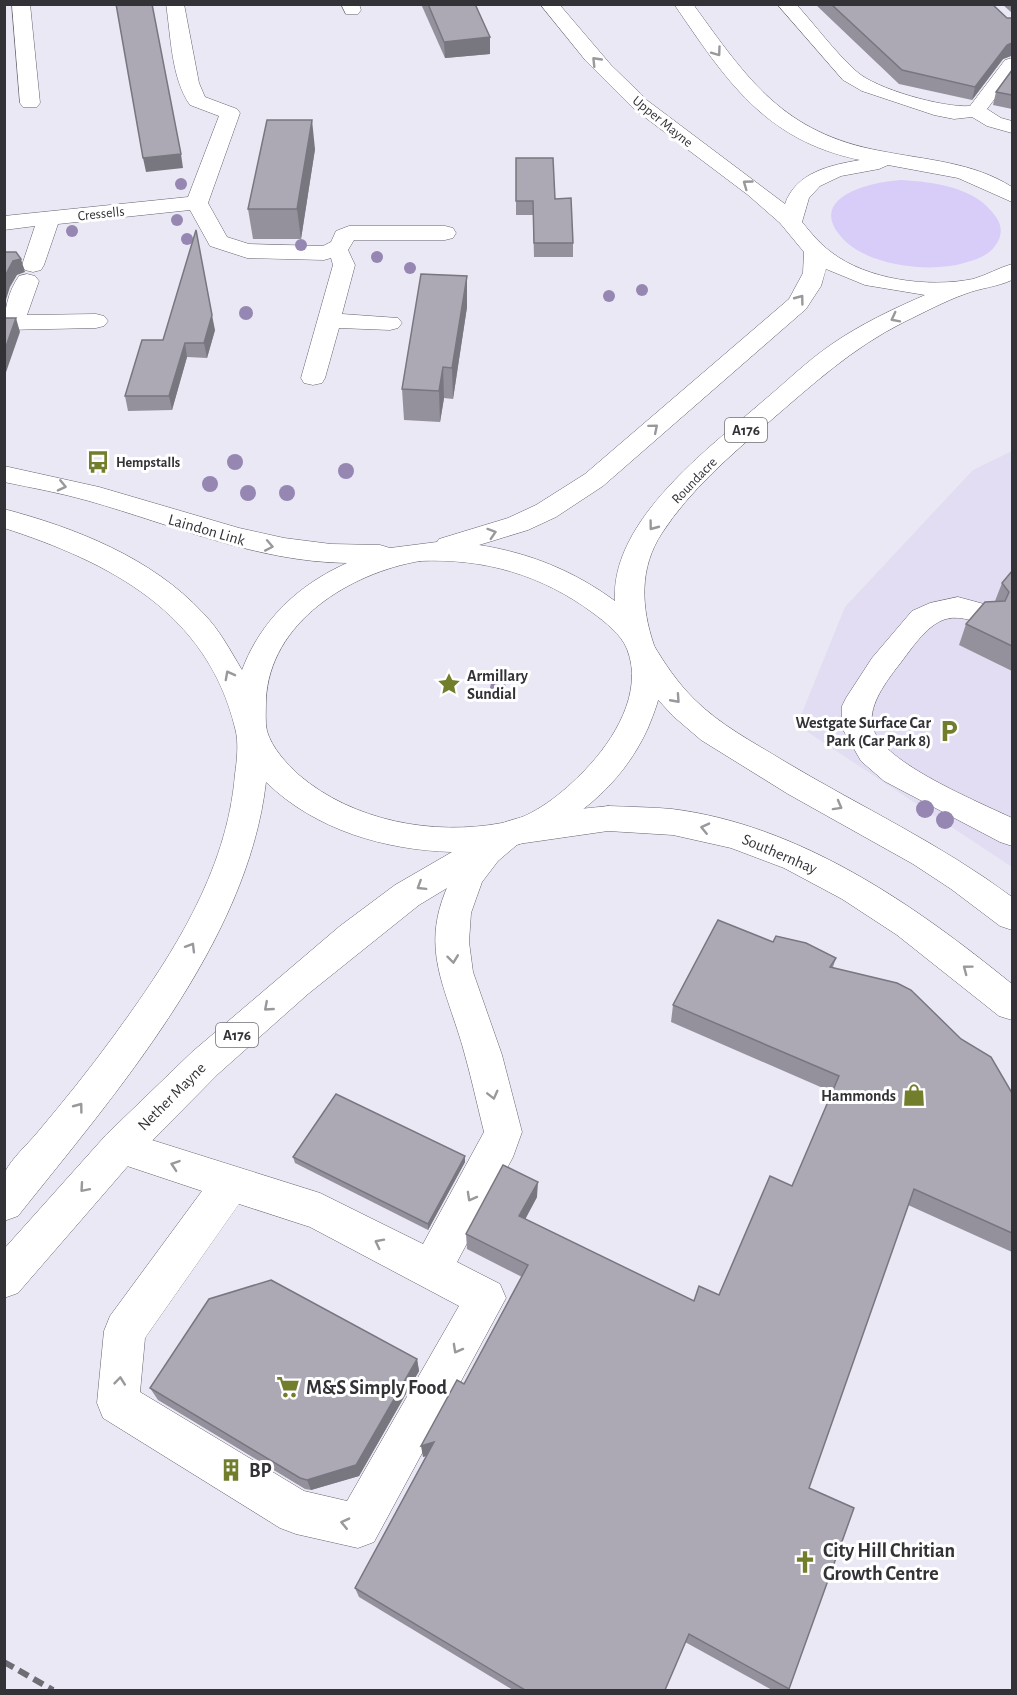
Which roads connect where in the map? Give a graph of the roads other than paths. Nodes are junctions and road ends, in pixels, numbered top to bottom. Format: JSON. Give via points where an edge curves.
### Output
{"nodes":[{"id":1,"x":21,"y":4,"type":"edge"},
{"id":2,"x":175,"y":4,"type":"edge"},
{"id":3,"x":549,"y":4,"type":"edge"},
{"id":4,"x":683,"y":4,"type":"edge"},
{"id":5,"x":786,"y":4,"type":"edge"},
{"id":6,"x":1012,"y":64,"type":"edge"},
{"id":7,"x":30,"y":103,"type":"dead end"},
{"id":8,"x":976,"y":111,"type":"junction"},
{"id":9,"x":1012,"y":127,"type":"edge"},
{"id":10,"x":917,"y":163,"type":"junction"},
{"id":11,"x":966,"y":173,"type":"junction"},
{"id":12,"x":1012,"y":185,"type":"edge"},
{"id":13,"x":1012,"y":196,"type":"edge"},
{"id":14,"x":197,"y":203,"type":"junction"},
{"id":15,"x":48,"y":218,"type":"junction"},
{"id":16,"x":792,"y":221,"type":"junction"},
{"id":17,"x":4,"y":223,"type":"edge"},
{"id":18,"x":445,"y":233,"type":"dead end"},
{"id":19,"x":337,"y":250,"type":"junction"},
{"id":20,"x":815,"y":251,"type":"junction"},
{"id":21,"x":1011,"y":272,"type":"edge"},
{"id":22,"x":968,"y":286,"type":"junction"},
{"id":23,"x":96,"y":321,"type":"dead end"},
{"id":24,"x":327,"y":321,"type":"junction"},
{"id":25,"x":9,"y":323,"type":"edge"},
{"id":26,"x":390,"y":323,"type":"dead end"},
{"id":27,"x":314,"y":378,"type":"dead end"},
{"id":28,"x":4,"y":474,"type":"edge"},
{"id":29,"x":4,"y":518,"type":"edge"},
{"id":30,"x":415,"y":552,"type":"junction"},
{"id":31,"x":985,"y":615,"type":"edge"},
{"id":32,"x":643,"y":651,"type":"junction"},
{"id":33,"x":251,"y":729,"type":"junction"},
{"id":34,"x":1012,"y":833,"type":"edge"},
{"id":35,"x":507,"y":835,"type":"junction"},
{"id":36,"x":963,"y":879,"type":"junction"},
{"id":37,"x":1012,"y":916,"type":"edge"},
{"id":38,"x":1012,"y":925,"type":"edge"},
{"id":39,"x":1012,"y":1005,"type":"edge"},
{"id":40,"x":120,"y":1147,"type":"junction"},
{"id":41,"x":230,"y":1184,"type":"junction"},
{"id":42,"x":4,"y":1203,"type":"edge"},
{"id":43,"x":431,"y":1270,"type":"junction"},
{"id":44,"x":4,"y":1279,"type":"edge"}],
"edges":[{"from":1,"to":7,"type":"main road"},
{"from":2,"to":14,"type":"main road","via":[[189,83],[197,101],[230,113]]},
{"from":16,"to":3,"type":"main road","name":"Upper Mayne","number":"A176","one_way":true,"via":[[641,105],[589,53]]},
{"from":4,"to":10,"type":"main road","one_way":true,"via":[[752,96],[784,124],[854,153]]},
{"from":5,"to":8,"type":"main road","via":[[850,76],[869,87],[934,109]]},
{"from":6,"to":8,"type":"main road"},
{"from":8,"to":9,"type":"main road"},
{"from":10,"to":11,"type":"main road"},
{"from":10,"to":16,"type":"main road","via":[[883,162],[844,168],[816,180],[798,197]]},
{"from":11,"to":12,"type":"main road"},
{"from":11,"to":13,"type":"main road"},
{"from":14,"to":15,"type":"main road","name":"Cressells"},
{"from":14,"to":19,"type":"main road","via":[[218,241],[236,249],[272,253]]},
{"from":15,"to":17,"type":"main road","name":"Cressells"},
{"from":15,"to":25,"type":"main road"},
{"from":16,"to":20,"type":"main road","name":"Upper Mayne","number":"A176"},
{"from":18,"to":19,"type":"main road","via":[[349,233]]},
{"from":19,"to":24,"type":"main road","via":[[344,264]]},
{"from":20,"to":22,"type":"main road","name":"Upper Mayne","number":"A176","via":[[852,273],[896,285]]},
{"from":30,"to":20,"type":"main road","number":"A176","one_way":true,"via":[[518,524],[594,480],[798,304],[813,280]]},
{"from":21,"to":22,"type":"main road","name":"Upper Mayne","number":"A176"},
{"from":22,"to":32,"type":"main road","name":"Roundacre","number":"A176","one_way":true,"via":[[903,314],[839,350],[691,480],[650,529],[638,549],[630,576],[628,599]]},
{"from":23,"to":25,"type":"main road"},
{"from":24,"to":26,"type":"main road"},
{"from":24,"to":27,"type":"main road"},
{"from":28,"to":30,"type":"main road","name":"Laindon Link","one_way":true,"via":[[68,487],[206,530],[289,550],[369,555]]},
{"from":33,"to":29,"type":"main road","one_way":true,"via":[[215,650],[192,620],[166,596],[137,572],[95,550]]},
{"from":30,"to":32,"type":"main road","number":"A176","via":[[475,554],[549,573],[601,604]]},
{"from":30,"to":33,"type":"main road","number":"A176","via":[[363,567],[336,580],[282,622],[268,641],[254,676]]},
{"from":31,"to":34,"type":"main road","via":[[957,607],[922,618],[857,706],[857,728],[872,753],[895,773]]},
{"from":32,"to":35,"type":"main road","number":"A176","via":[[643,700],[622,749],[607,769],[572,800],[536,823]]},
{"from":32,"to":36,"type":"main road","one_way":true,"via":[[662,684],[712,732]]},
{"from":33,"to":35,"type":"main road","number":"A176","via":[[270,765],[285,782],[306,798],[356,823],[433,838]]},
{"from":42,"to":33,"type":"main road","number":"A176","one_way":true,"via":[[134,1035],[202,928],[238,847],[248,805]]},
{"from":39,"to":35,"type":"main road","name":"Southernhay","one_way":true,"via":[[869,899],[777,849],[734,834],[641,818],[594,818]]},
{"from":35,"to":40,"type":"main road","name":"Nether Mayne","number":"A176","one_way":true,"via":[[407,895],[352,936],[205,1063]]},
{"from":35,"to":43,"type":"main road","one_way":true,"via":[[486,852],[472,871],[459,897],[451,936],[453,967],[480,1044],[503,1132]]},
{"from":36,"to":37,"type":"main road"},
{"from":36,"to":38,"type":"main road"},
{"from":41,"to":40,"type":"main road","one_way":true},
{"from":40,"to":44,"type":"main road","name":"Nether Mayne","number":"A176","one_way":true},
{"from":43,"to":41,"type":"main road","one_way":true,"via":[[320,1212]]},
{"from":43,"to":41,"type":"main road","one_way":true,"via":[[486,1298],[358,1526],[296,1512],[118,1403],[126,1331]]}]}
